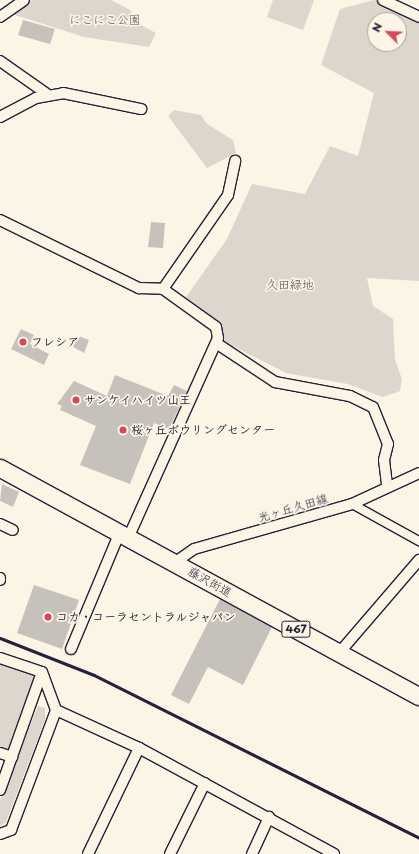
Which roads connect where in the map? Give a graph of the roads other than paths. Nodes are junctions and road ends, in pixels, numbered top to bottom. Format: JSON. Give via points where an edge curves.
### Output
{"nodes":[{"id":1,"x":24,"y":0,"type":"edge"},
{"id":2,"x":383,"y":0,"type":"edge"},
{"id":3,"x":0,"y":17,"type":"edge"},
{"id":4,"x":419,"y":17,"type":"edge"},
{"id":5,"x":0,"y":61,"type":"edge"},
{"id":6,"x":47,"y":94,"type":"junction"},
{"id":7,"x":141,"y":109,"type":"dead end"},
{"id":8,"x":0,"y":117,"type":"edge"},
{"id":9,"x":235,"y":161,"type":"dead end"},
{"id":10,"x":0,"y":220,"type":"edge"},
{"id":11,"x":163,"y":289,"type":"junction"},
{"id":12,"x":216,"y":344,"type":"junction"},
{"id":13,"x":0,"y":468,"type":"edge"},
{"id":14,"x":419,"y":473,"type":"edge"},
{"id":15,"x":387,"y":485,"type":"junction"},
{"id":16,"x":352,"y":504,"type":"junction"},
{"id":17,"x":0,"y":524,"type":"edge"},
{"id":18,"x":13,"y":530,"type":"dead end"},
{"id":19,"x":123,"y":536,"type":"junction"},
{"id":20,"x":419,"y":541,"type":"edge"},
{"id":21,"x":419,"y":560,"type":"edge"},
{"id":22,"x":174,"y":563,"type":"junction"},
{"id":23,"x":70,"y":649,"type":"dead end"},
{"id":24,"x":339,"y":653,"type":"junction"},
{"id":25,"x":0,"y":658,"type":"edge"},
{"id":26,"x":42,"y":672,"type":"junction"},
{"id":27,"x":419,"y":696,"type":"edge"},
{"id":28,"x":56,"y":710,"type":"junction"},
{"id":29,"x":139,"y":748,"type":"junction"},
{"id":30,"x":0,"y":753,"type":"edge"},
{"id":31,"x":12,"y":757,"type":"junction"},
{"id":32,"x":204,"y":783,"type":"junction"},
{"id":33,"x":0,"y":790,"type":"edge"},
{"id":34,"x":269,"y":817,"type":"junction"},
{"id":35,"x":0,"y":834,"type":"edge"},
{"id":36,"x":88,"y":854,"type":"edge"},
{"id":37,"x":170,"y":854,"type":"edge"},
{"id":38,"x":252,"y":854,"type":"edge"},
{"id":39,"x":334,"y":854,"type":"edge"}],
"edges":[{"from":1,"to":3,"type":"street"},
{"from":2,"to":4,"type":"street"},
{"from":5,"to":6,"type":"street"},
{"from":6,"to":7,"type":"street","via":[[62,93]]},
{"from":6,"to":8,"type":"street"},
{"from":9,"to":11,"type":"street","via":[[228,195]]},
{"from":10,"to":11,"type":"street","via":[[139,288]]},
{"from":11,"to":12,"type":"street","via":[[216,327]]},
{"from":12,"to":15,"type":"street","via":[[275,382],[357,398],[373,407],[388,444],[384,460]]},
{"from":12,"to":19,"type":"street"},
{"from":13,"to":19,"type":"highway","name":"藤沢街道","number":"467"},
{"from":14,"to":15,"type":"street","name":"光ヶ丘久田線"},
{"from":15,"to":16,"type":"street","name":"光ヶ丘久田線"},
{"from":16,"to":20,"type":"street"},
{"from":16,"to":22,"type":"street","name":"光ヶ丘久田線","via":[[194,549]]},
{"from":17,"to":18,"type":"street"},
{"from":19,"to":22,"type":"highway","name":"藤沢街道","number":"467"},
{"from":19,"to":23,"type":"street"},
{"from":21,"to":24,"type":"street"},
{"from":22,"to":24,"type":"highway","name":"藤沢街道","number":"467"},
{"from":24,"to":27,"type":"highway","name":"藤沢街道","number":"467"},
{"from":25,"to":26,"type":"street"},
{"from":26,"to":28,"type":"street"},
{"from":26,"to":31,"type":"street"},
{"from":28,"to":29,"type":"street"},
{"from":28,"to":35,"type":"street","via":[[11,830]]},
{"from":29,"to":32,"type":"street"},
{"from":29,"to":36,"type":"street"},
{"from":30,"to":31,"type":"street"},
{"from":31,"to":33,"type":"street"},
{"from":32,"to":34,"type":"street"},
{"from":32,"to":37,"type":"street"},
{"from":34,"to":38,"type":"street"},
{"from":34,"to":39,"type":"street"}]}
